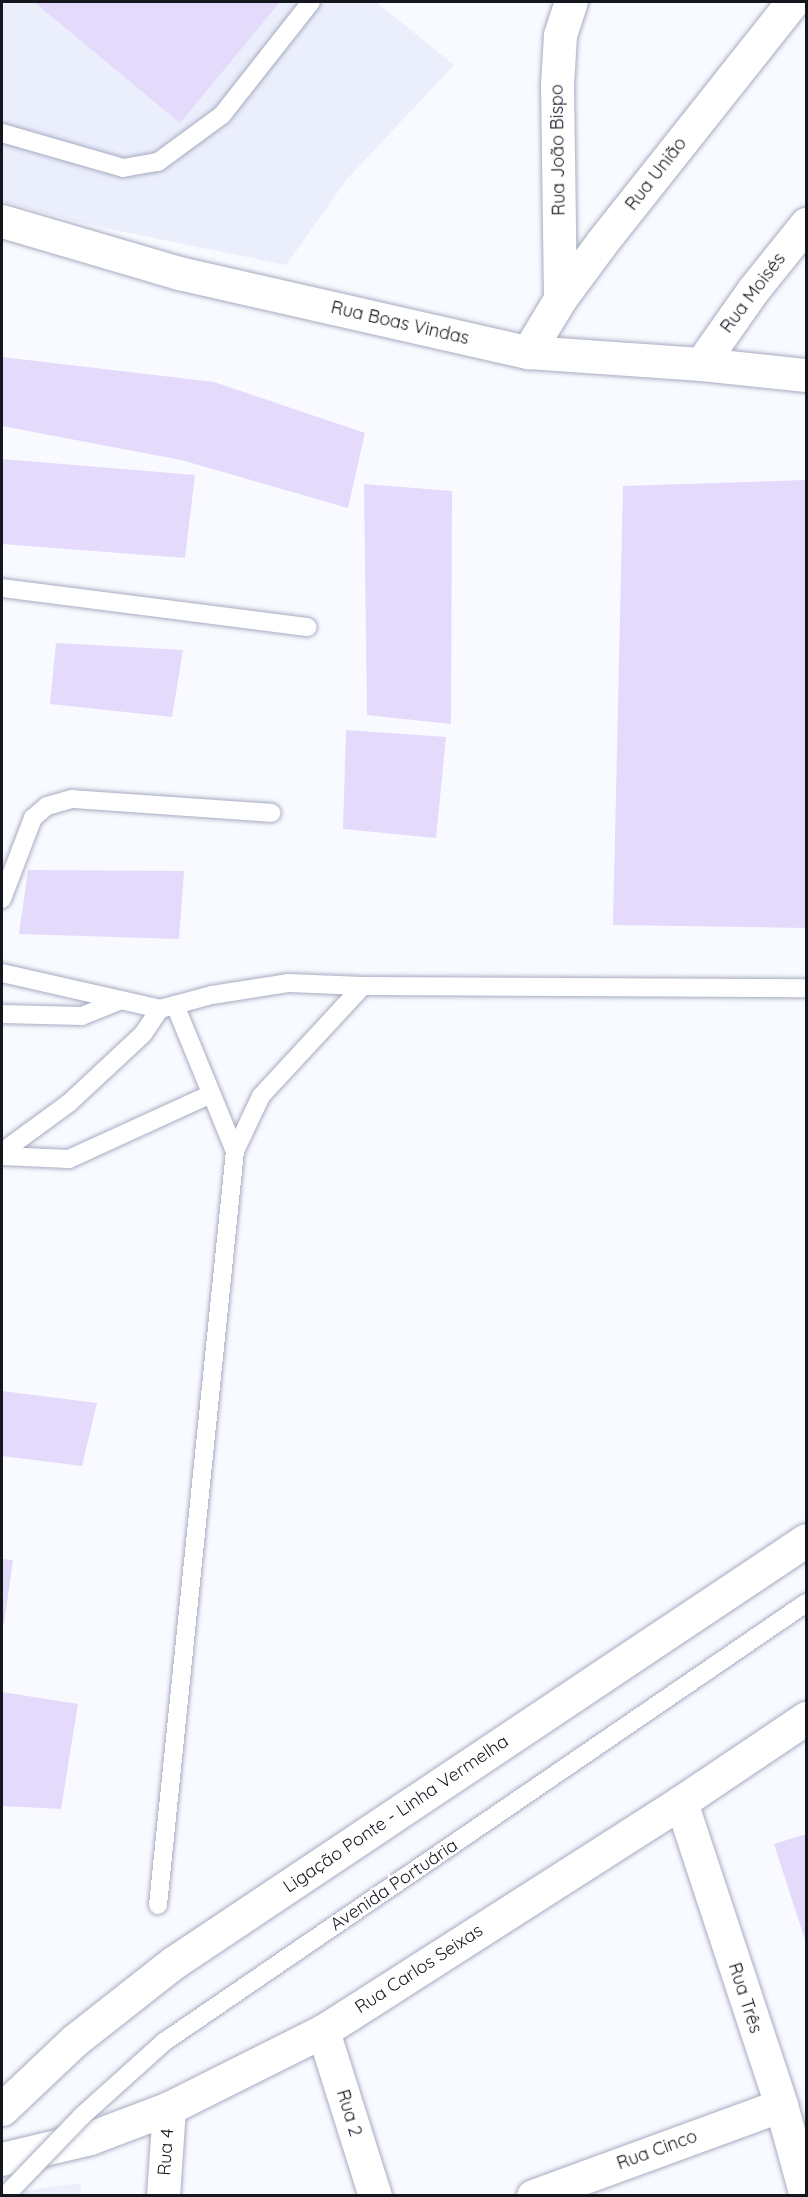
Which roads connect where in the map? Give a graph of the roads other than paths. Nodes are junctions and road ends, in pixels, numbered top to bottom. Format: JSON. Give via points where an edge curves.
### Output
{"nodes":[{"id":1,"x":311,"y":2,"type":"edge"},
{"id":2,"x":571,"y":2,"type":"edge"},
{"id":3,"x":792,"y":2,"type":"edge"},
{"id":4,"x":2,"y":133,"type":"edge"},
{"id":5,"x":2,"y":221,"type":"edge"},
{"id":6,"x":807,"y":224,"type":"edge"},
{"id":7,"x":560,"y":299,"type":"junction"},
{"id":8,"x":528,"y":352,"type":"junction"},
{"id":9,"x":701,"y":364,"type":"junction"},
{"id":10,"x":807,"y":375,"type":"edge"},
{"id":11,"x":2,"y":588,"type":"edge"},
{"id":12,"x":308,"y":627,"type":"dead end"},
{"id":13,"x":272,"y":813,"type":"dead end"},
{"id":14,"x":2,"y":899,"type":"edge"},
{"id":15,"x":2,"y":973,"type":"edge"},
{"id":16,"x":363,"y":986,"type":"junction"},
{"id":17,"x":807,"y":987,"type":"edge"},
{"id":18,"x":121,"y":1000,"type":"junction"},
{"id":19,"x":168,"y":1007,"type":"junction"},
{"id":20,"x":2,"y":1014,"type":"edge"},
{"id":21,"x":212,"y":1094,"type":"junction"},
{"id":22,"x":235,"y":1151,"type":"junction"},
{"id":23,"x":2,"y":1154,"type":"edge"},
{"id":24,"x":807,"y":1540,"type":"edge"},
{"id":25,"x":807,"y":1603,"type":"edge"},
{"id":26,"x":807,"y":1718,"type":"edge"},
{"id":27,"x":681,"y":1802,"type":"junction"},
{"id":28,"x":158,"y":1905,"type":"dead end"},
{"id":29,"x":323,"y":2031,"type":"junction"},
{"id":30,"x":781,"y":2105,"type":"junction"},
{"id":31,"x":169,"y":2108,"type":"junction"},
{"id":32,"x":2,"y":2109,"type":"edge"},
{"id":33,"x":2,"y":2158,"type":"edge"},
{"id":34,"x":5,"y":2196,"type":"edge"},
{"id":35,"x":163,"y":2196,"type":"edge"},
{"id":36,"x":375,"y":2196,"type":"edge"},
{"id":37,"x":533,"y":2196,"type":"edge"},
{"id":38,"x":806,"y":2196,"type":"edge"}],
"edges":[{"from":1,"to":4,"type":"lane","via":[[222,115],[158,162],[123,168]]},
{"from":2,"to":7,"type":"main road","name":"Rua João Bispo","via":[[560,35],[557,85]]},
{"from":3,"to":7,"type":"main road","name":"Rua União"},
{"from":5,"to":8,"type":"main road","name":"Rua Boas Vindas","via":[[179,273]]},
{"from":6,"to":9,"type":"main road","name":"Rua Moisés","via":[[753,290]]},
{"from":7,"to":8,"type":"main road","name":"Rua União"},
{"from":8,"to":9,"type":"main road","name":"Rua Boas Vindas"},
{"from":9,"to":10,"type":"main road","name":"Rua Boas Vindas"},
{"from":11,"to":12,"type":"lane"},
{"from":13,"to":14,"type":"lane","via":[[72,799],[47,806],[33,818]]},
{"from":15,"to":18,"type":"lane"},
{"from":16,"to":17,"type":"lane"},
{"from":16,"to":19,"type":"lane","via":[[289,983],[212,995]]},
{"from":16,"to":22,"type":"lane","via":[[261,1096]]},
{"from":18,"to":19,"type":"lane"},
{"from":18,"to":20,"type":"lane","via":[[82,1016]]},
{"from":19,"to":21,"type":"lane"},
{"from":19,"to":23,"type":"lane","via":[[69,1102]]},
{"from":21,"to":22,"type":"lane"},
{"from":21,"to":23,"type":"lane","via":[[69,1159]]},
{"from":22,"to":28,"type":"lane"},
{"from":24,"to":32,"type":"main road","name":"Ligação Ponte - Linha Vermelha","via":[[166,1968],[75,2040]]},
{"from":25,"to":34,"type":"lane","name":"Avenida Portuária","bridge":true,"via":[[164,2042],[77,2121]]},
{"from":26,"to":27,"type":"main road","name":"Rua Carlos Seixas"},
{"from":27,"to":29,"type":"main road","name":"Rua Carlos Seixas"},
{"from":27,"to":30,"type":"main road","name":"Rua Três"},
{"from":29,"to":31,"type":"main road","name":"Rua Carlos Seixas"},
{"from":29,"to":36,"type":"main road","name":"Rua 2"},
{"from":30,"to":37,"type":"main road","name":"Rua Cinco"},
{"from":30,"to":38,"type":"main road","name":"Rua Três"},
{"from":31,"to":33,"type":"main road","name":"Rua Carlos Seixas","via":[[90,2138]]},
{"from":31,"to":35,"type":"main road","name":"Rua 4"}]}
